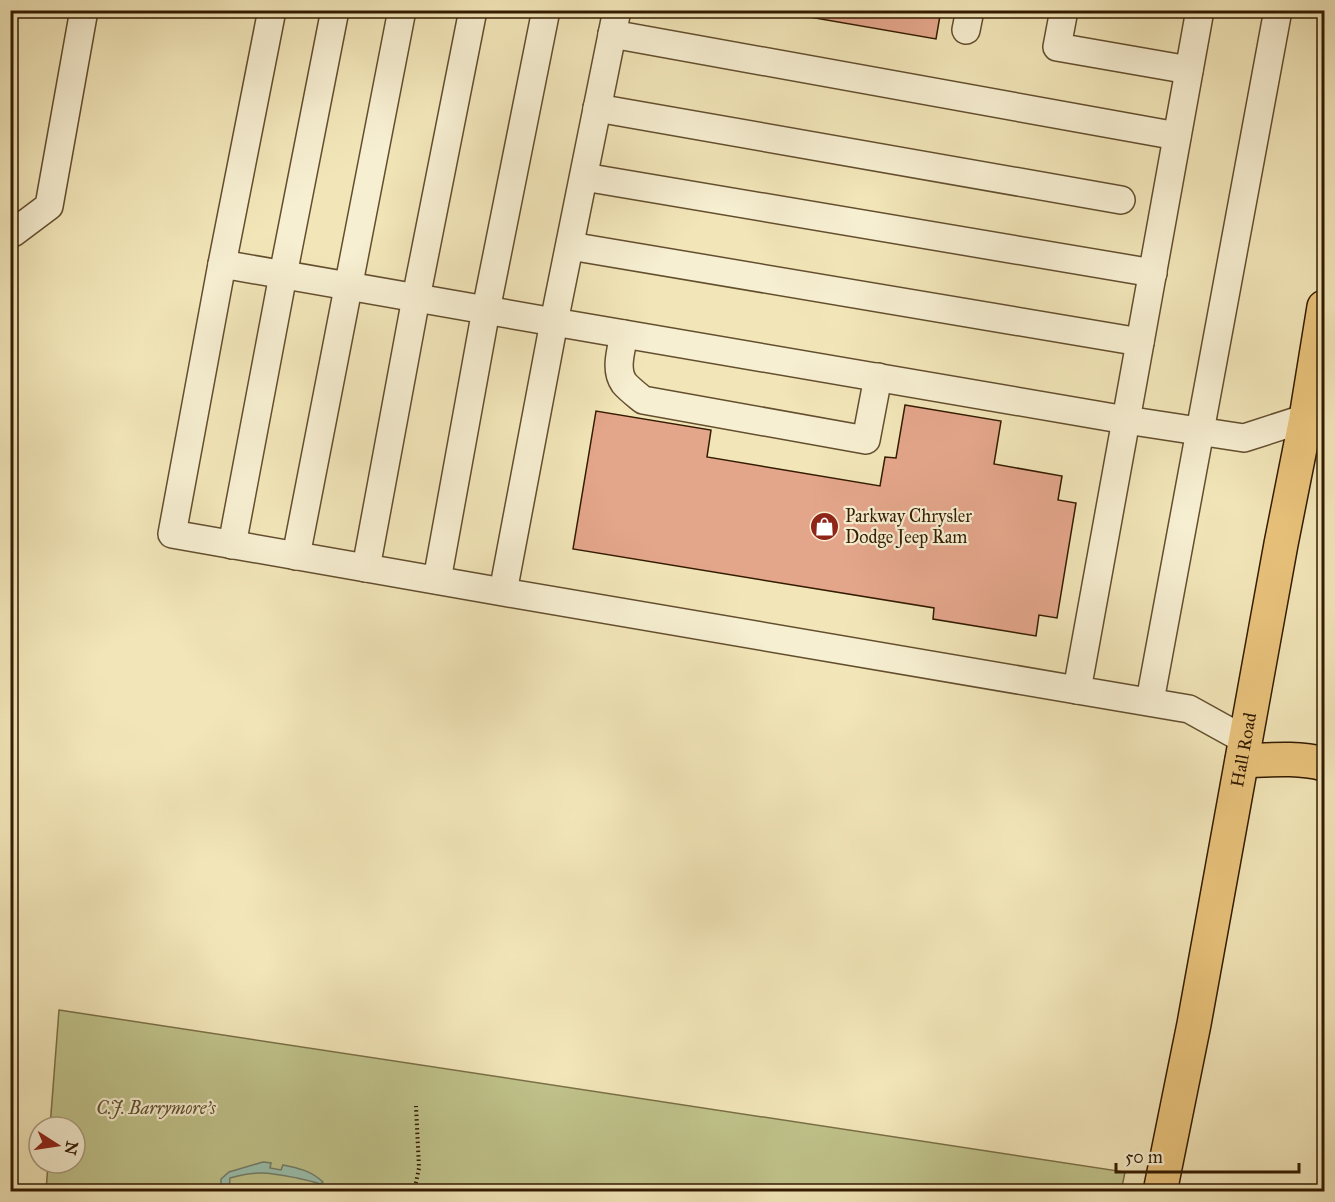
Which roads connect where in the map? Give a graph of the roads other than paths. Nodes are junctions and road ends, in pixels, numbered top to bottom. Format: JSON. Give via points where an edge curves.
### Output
{"nodes":[{"id":1,"x":84,"y":10,"type":"edge"},
{"id":2,"x":272,"y":10,"type":"edge"},
{"id":3,"x":334,"y":10,"type":"edge"},
{"id":4,"x":402,"y":10,"type":"edge"},
{"id":5,"x":473,"y":10,"type":"edge"},
{"id":6,"x":546,"y":10,"type":"edge"},
{"id":7,"x":1064,"y":10,"type":"edge"},
{"id":8,"x":1200,"y":10,"type":"edge"},
{"id":9,"x":1278,"y":10,"type":"edge"},
{"id":10,"x":614,"y":22,"type":"edge"},
{"id":11,"x":1189,"y":70,"type":"junction"},
{"id":12,"x":597,"y":108,"type":"junction"},
{"id":13,"x":1177,"y":136,"type":"junction"},
{"id":14,"x":584,"y":177,"type":"junction"},
{"id":15,"x":1121,"y":201,"type":"dead end"},
{"id":16,"x":10,"y":233,"type":"edge"},
{"id":17,"x":570,"y":246,"type":"junction"},
{"id":18,"x":222,"y":264,"type":"junction"},
{"id":19,"x":1153,"y":273,"type":"junction"},
{"id":20,"x":283,"y":275,"type":"junction"},
{"id":21,"x":349,"y":286,"type":"junction"},
{"id":22,"x":416,"y":298,"type":"junction"},
{"id":23,"x":1324,"y":307,"type":"edge"},
{"id":24,"x":486,"y":310,"type":"junction"},
{"id":25,"x":555,"y":322,"type":"junction"},
{"id":26,"x":624,"y":333,"type":"junction"},
{"id":27,"x":1140,"y":342,"type":"junction"},
{"id":28,"x":878,"y":377,"type":"junction"},
{"id":29,"x":1305,"y":418,"type":"junction"},
{"id":30,"x":1126,"y":420,"type":"junction"},
{"id":31,"x":1199,"y":432,"type":"junction"},
{"id":32,"x":1324,"y":445,"type":"edge"},
{"id":33,"x":232,"y":545,"type":"junction"},
{"id":34,"x":296,"y":556,"type":"junction"},
{"id":35,"x":366,"y":568,"type":"junction"},
{"id":36,"x":437,"y":580,"type":"junction"},
{"id":37,"x":503,"y":592,"type":"junction"},
{"id":38,"x":1077,"y":690,"type":"junction"},
{"id":39,"x":1150,"y":701,"type":"junction"},
{"id":40,"x":1244,"y":751,"type":"junction"},
{"id":41,"x":1324,"y":764,"type":"edge"},
{"id":42,"x":1160,"y":1191,"type":"edge"}],
"edges":[{"from":1,"to":16,"type":"lane","via":[[49,206]]},
{"from":2,"to":18,"type":"lane"},
{"from":3,"to":20,"type":"lane"},
{"from":4,"to":21,"type":"lane"},
{"from":5,"to":22,"type":"lane"},
{"from":6,"to":24,"type":"lane"},
{"from":7,"to":11,"type":"lane","via":[[1057,47]]},
{"from":8,"to":11,"type":"lane"},
{"from":9,"to":31,"type":"lane"},
{"from":10,"to":12,"type":"lane"},
{"from":10,"to":13,"type":"lane"},
{"from":11,"to":13,"type":"lane"},
{"from":12,"to":14,"type":"lane"},
{"from":12,"to":15,"type":"lane"},
{"from":13,"to":19,"type":"lane"},
{"from":14,"to":17,"type":"lane"},
{"from":14,"to":19,"type":"lane"},
{"from":17,"to":25,"type":"lane"},
{"from":17,"to":27,"type":"lane"},
{"from":18,"to":20,"type":"lane"},
{"from":18,"to":33,"type":"lane","via":[[172,534]]},
{"from":19,"to":27,"type":"lane"},
{"from":20,"to":21,"type":"lane"},
{"from":20,"to":33,"type":"lane"},
{"from":21,"to":22,"type":"lane"},
{"from":21,"to":34,"type":"lane"},
{"from":22,"to":24,"type":"lane"},
{"from":22,"to":35,"type":"lane"},
{"from":23,"to":29,"type":"highway","name":"Hall Road"},
{"from":24,"to":25,"type":"lane"},
{"from":24,"to":36,"type":"lane"},
{"from":25,"to":26,"type":"lane"},
{"from":25,"to":37,"type":"lane"},
{"from":26,"to":28,"type":"lane"},
{"from":26,"to":28,"type":"lane","via":[[621,376],[624,384],[643,400],[866,440]]},
{"from":27,"to":30,"type":"lane"},
{"from":28,"to":30,"type":"lane"},
{"from":29,"to":31,"type":"lane","via":[[1244,438]]},
{"from":29,"to":32,"type":"highway"},
{"from":29,"to":40,"type":"highway","name":"Hall Road"},
{"from":30,"to":31,"type":"lane"},
{"from":30,"to":38,"type":"lane"},
{"from":31,"to":39,"type":"lane"},
{"from":33,"to":34,"type":"lane"},
{"from":34,"to":35,"type":"lane"},
{"from":35,"to":36,"type":"lane"},
{"from":36,"to":37,"type":"lane"},
{"from":37,"to":38,"type":"lane"},
{"from":38,"to":39,"type":"lane"},
{"from":39,"to":40,"type":"lane","via":[[1189,709]]},
{"from":40,"to":41,"type":"highway"},
{"from":40,"to":42,"type":"highway","name":"Hall Road"}]}
